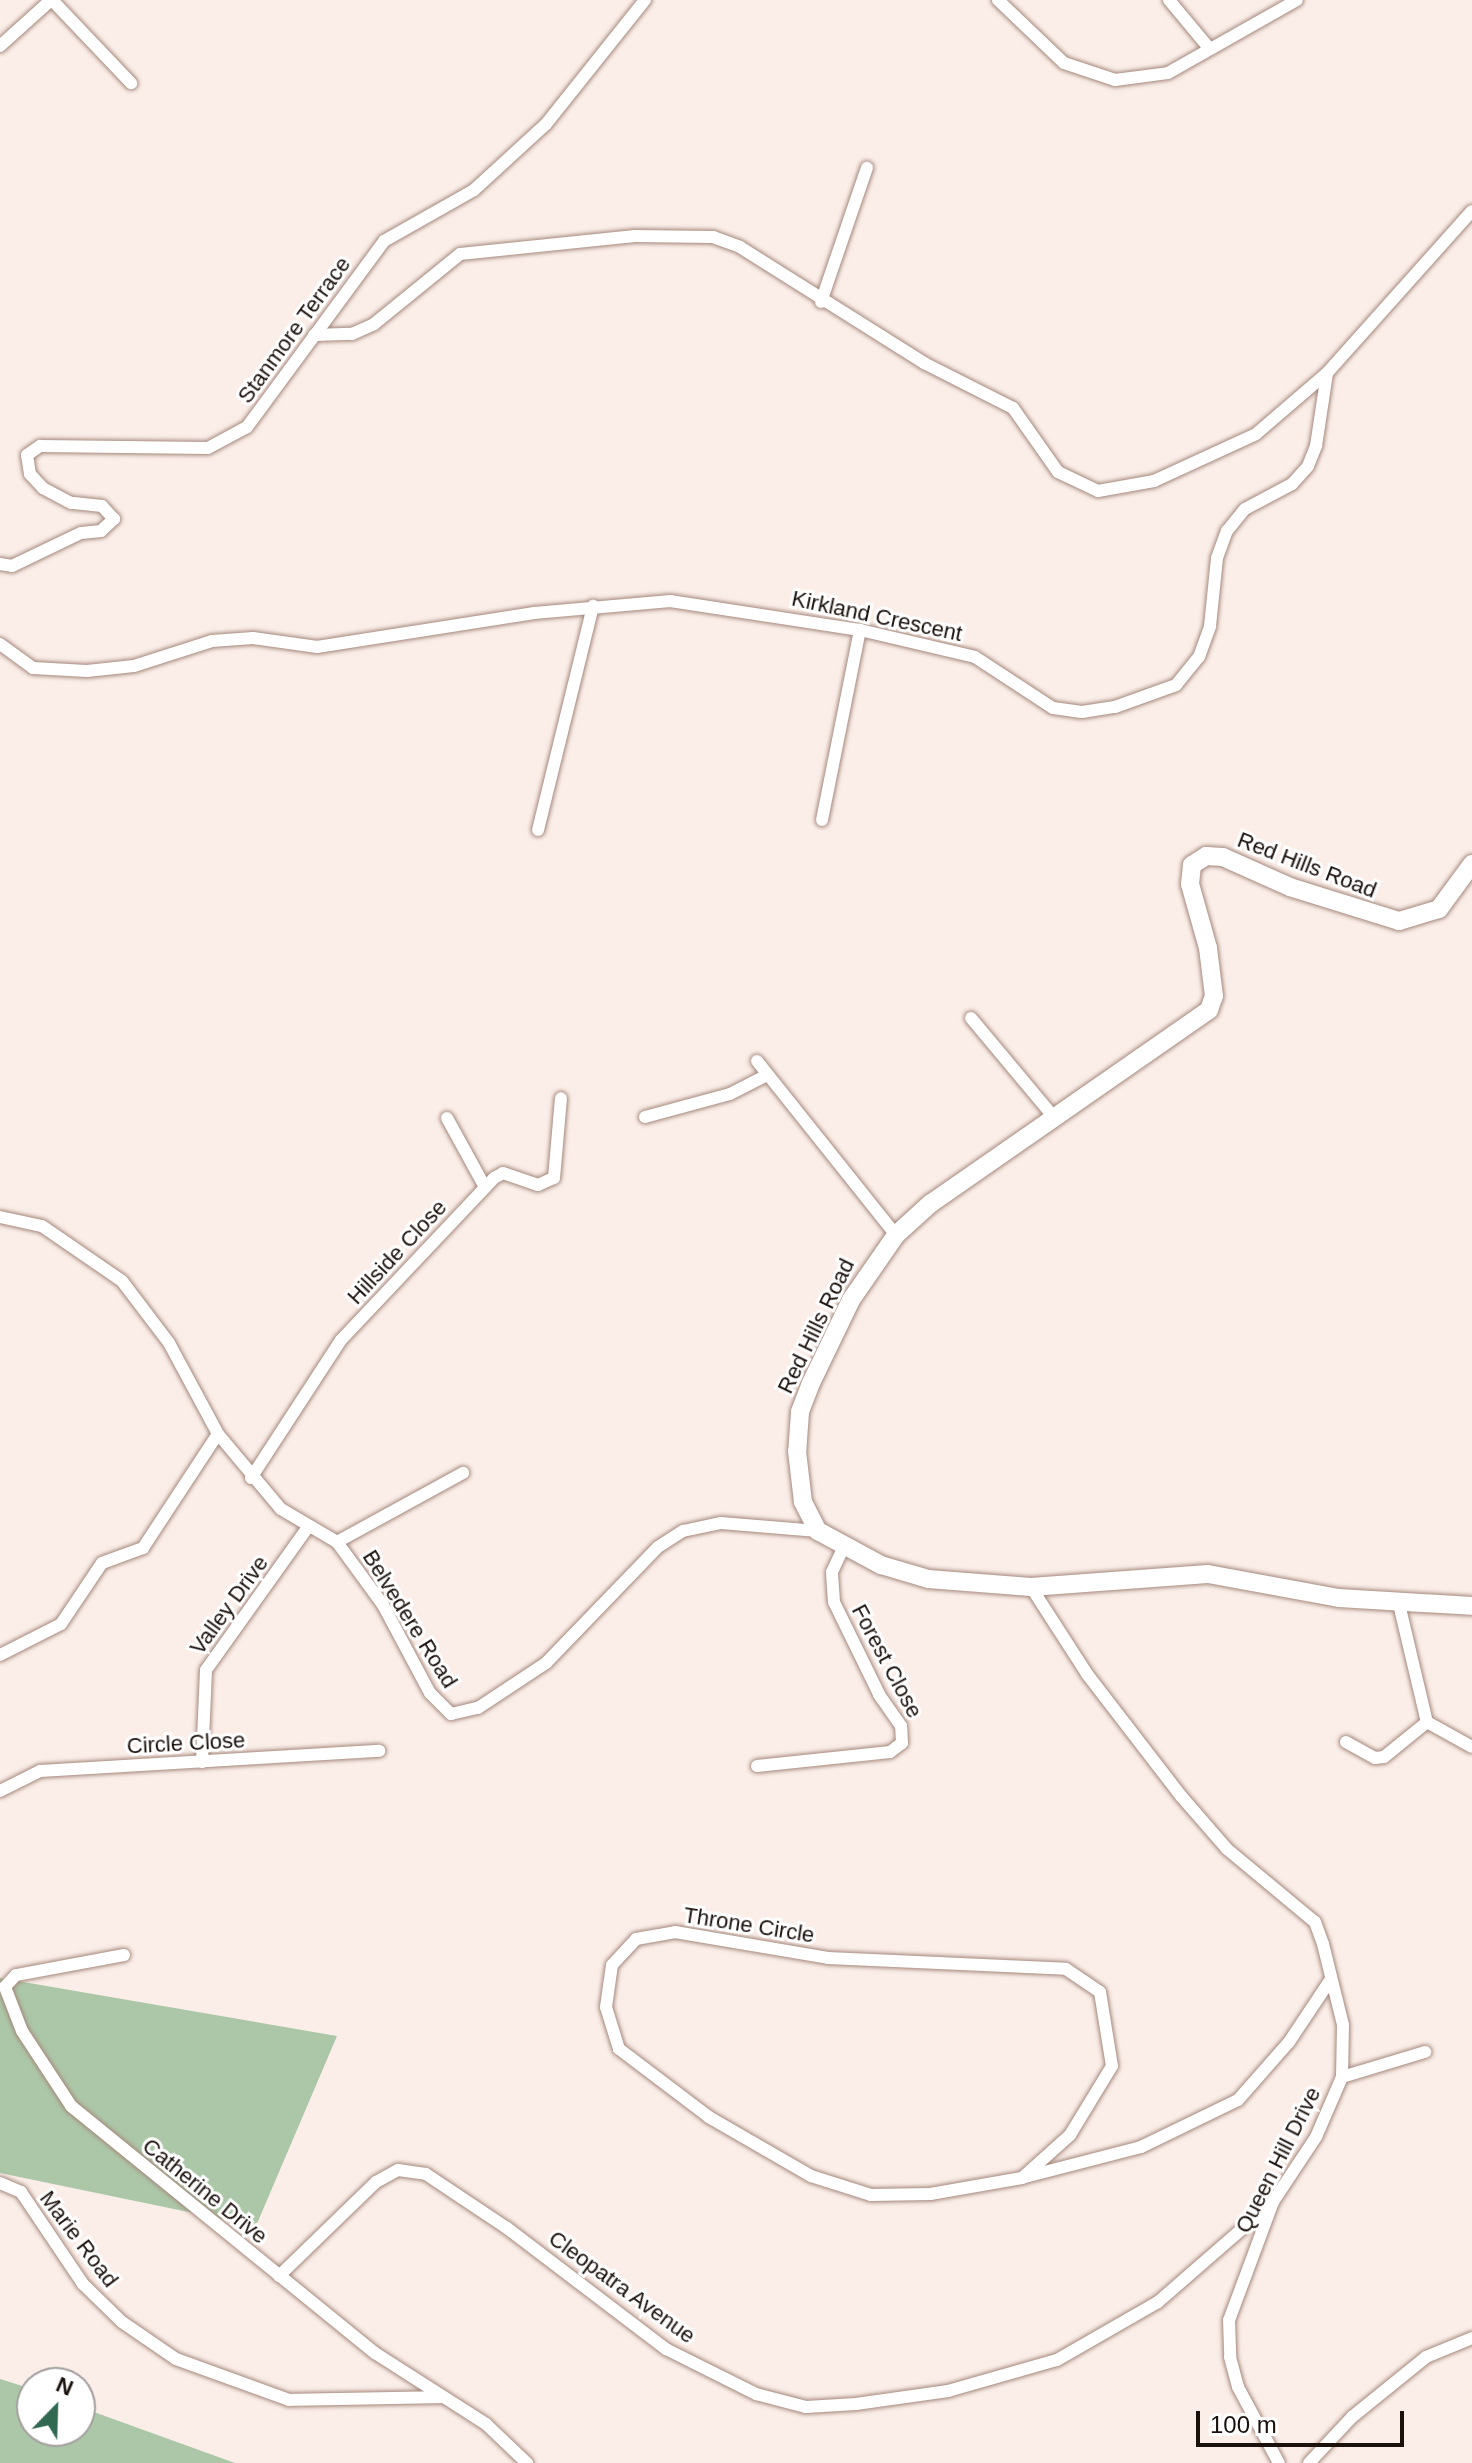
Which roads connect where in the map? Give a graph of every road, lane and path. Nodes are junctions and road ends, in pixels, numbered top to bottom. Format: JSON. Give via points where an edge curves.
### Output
{"nodes":[{"id":1,"x":52,"y":0,"type":"edge"},
{"id":2,"x":645,"y":0,"type":"edge"},
{"id":3,"x":998,"y":0,"type":"edge"},
{"id":4,"x":1169,"y":0,"type":"edge"},
{"id":5,"x":1297,"y":0,"type":"edge"},
{"id":6,"x":0,"y":46,"type":"edge"},
{"id":7,"x":1209,"y":48,"type":"junction"},
{"id":8,"x":131,"y":83,"type":"dead end"},
{"id":9,"x":867,"y":168,"type":"dead end"},
{"id":10,"x":1472,"y":211,"type":"edge"},
{"id":11,"x":821,"y":302,"type":"junction"},
{"id":12,"x":314,"y":335,"type":"junction"},
{"id":13,"x":1327,"y":373,"type":"junction"},
{"id":14,"x":0,"y":564,"type":"edge"},
{"id":15,"x":593,"y":606,"type":"junction"},
{"id":16,"x":860,"y":630,"type":"junction"},
{"id":17,"x":0,"y":644,"type":"edge"},
{"id":18,"x":822,"y":820,"type":"dead end"},
{"id":19,"x":538,"y":830,"type":"dead end"},
{"id":20,"x":1472,"y":864,"type":"edge"},
{"id":21,"x":971,"y":1018,"type":"dead end"},
{"id":22,"x":757,"y":1061,"type":"dead end"},
{"id":23,"x":767,"y":1075,"type":"junction"},
{"id":24,"x":561,"y":1098,"type":"dead end"},
{"id":25,"x":1053,"y":1116,"type":"junction"},
{"id":26,"x":645,"y":1117,"type":"dead end"},
{"id":27,"x":447,"y":1118,"type":"dead end"},
{"id":28,"x":485,"y":1187,"type":"junction"},
{"id":29,"x":0,"y":1217,"type":"edge"},
{"id":30,"x":896,"y":1235,"type":"junction"},
{"id":31,"x":218,"y":1434,"type":"junction"},
{"id":32,"x":463,"y":1473,"type":"dead end"},
{"id":33,"x":251,"y":1478,"type":"junction"},
{"id":34,"x":308,"y":1527,"type":"junction"},
{"id":35,"x":818,"y":1531,"type":"junction"},
{"id":36,"x":337,"y":1542,"type":"junction"},
{"id":37,"x":843,"y":1548,"type":"junction"},
{"id":38,"x":1031,"y":1587,"type":"junction"},
{"id":39,"x":1399,"y":1604,"type":"junction"},
{"id":40,"x":1472,"y":1606,"type":"edge"},
{"id":41,"x":0,"y":1655,"type":"edge"},
{"id":42,"x":1427,"y":1722,"type":"junction"},
{"id":43,"x":1346,"y":1742,"type":"dead end"},
{"id":44,"x":1472,"y":1747,"type":"edge"},
{"id":45,"x":379,"y":1751,"type":"dead end"},
{"id":46,"x":202,"y":1762,"type":"junction"},
{"id":47,"x":757,"y":1766,"type":"dead end"},
{"id":48,"x":0,"y":1791,"type":"edge"},
{"id":49,"x":124,"y":1955,"type":"dead end"},
{"id":50,"x":1329,"y":1982,"type":"junction"},
{"id":51,"x":1425,"y":2052,"type":"dead end"},
{"id":52,"x":1342,"y":2077,"type":"junction"},
{"id":53,"x":1022,"y":2178,"type":"junction"},
{"id":54,"x":0,"y":2183,"type":"edge"},
{"id":55,"x":1273,"y":2202,"type":"junction"},
{"id":56,"x":279,"y":2276,"type":"junction"},
{"id":57,"x":1472,"y":2338,"type":"edge"},
{"id":58,"x":442,"y":2397,"type":"junction"},
{"id":59,"x":527,"y":2463,"type":"edge"},
{"id":60,"x":1279,"y":2463,"type":"edge"},
{"id":61,"x":1309,"y":2463,"type":"edge"}],
"edges":[{"from":1,"to":6,"type":"street"},
{"from":1,"to":8,"type":"street"},
{"from":2,"to":12,"type":"street","name":"Stanmore Terrace","via":[[546,124],[474,190],[384,241]]},
{"from":3,"to":7,"type":"street","via":[[1064,63],[1089,75],[1144,80],[1168,73]]},
{"from":4,"to":7,"type":"street"},
{"from":5,"to":7,"type":"street"},
{"from":9,"to":11,"type":"street"},
{"from":10,"to":13,"type":"street"},
{"from":11,"to":12,"type":"street","via":[[740,247],[713,237],[635,236],[460,254],[374,324],[352,334]]},
{"from":11,"to":13,"type":"street","via":[[1013,408],[1058,472],[1098,491],[1154,481],[1256,434]]},
{"from":12,"to":14,"type":"street","name":"Stanmore Terrace","via":[[247,427],[208,448],[40,446],[27,455],[30,474],[43,488],[71,503],[102,506],[114,519],[101,531],[81,533],[12,566]]},
{"from":13,"to":16,"type":"street","name":"Kirkland Crescent","via":[[1308,466],[1292,484],[1245,509],[1227,531],[1217,558],[1210,626],[1199,657],[1176,685],[1115,707],[1082,712],[1053,708],[975,657]]},
{"from":15,"to":16,"type":"street","name":"Kirkland Crescent","via":[[716,605]]},
{"from":15,"to":17,"type":"street","name":"Kirkland Crescent","via":[[317,647],[253,638],[212,641],[134,666],[87,671],[33,668]]},
{"from":15,"to":19,"type":"street"},
{"from":16,"to":18,"type":"street"},
{"from":20,"to":25,"type":"main road","name":"Red Hills Road","via":[[1439,909],[1399,921],[1206,856],[1192,865],[1190,884],[1208,948],[1214,996],[1209,1010],[1137,1064]]},
{"from":21,"to":25,"type":"street"},
{"from":22,"to":23,"type":"street"},
{"from":23,"to":26,"type":"street","via":[[730,1094]]},
{"from":23,"to":30,"type":"street"},
{"from":24,"to":28,"type":"street","via":[[554,1178],[538,1185],[503,1173]]},
{"from":25,"to":30,"type":"main road","name":"Red Hills Road","via":[[931,1203]]},
{"from":27,"to":28,"type":"street"},
{"from":28,"to":33,"type":"street","name":"Hillside Close","via":[[341,1340]]},
{"from":29,"to":31,"type":"street","name":"Belvedere Road","via":[[42,1226],[122,1281],[169,1343]]},
{"from":30,"to":35,"type":"main road","name":"Red Hills Road","via":[[851,1300],[800,1412],[798,1472],[803,1502]]},
{"from":31,"to":33,"type":"street","name":"Belvedere Road"},
{"from":31,"to":41,"type":"street","via":[[143,1548],[102,1563],[61,1624]]},
{"from":32,"to":36,"type":"street"},
{"from":33,"to":34,"type":"street","name":"Belvedere Road"},
{"from":34,"to":36,"type":"street","name":"Belvedere Road"},
{"from":34,"to":46,"type":"street","name":"Valley Drive","via":[[206,1670]]},
{"from":35,"to":36,"type":"street","name":"Belvedere Road","via":[[721,1523],[683,1531],[625,1578],[546,1663],[462,1714],[451,1714],[430,1693],[383,1605]]},
{"from":35,"to":37,"type":"main road"},
{"from":37,"to":38,"type":"main road","via":[[928,1579]]},
{"from":37,"to":47,"type":"street","name":"Forest Close","via":[[832,1572],[834,1602],[879,1694],[901,1726],[902,1743],[890,1752]]},
{"from":38,"to":39,"type":"main road","via":[[1208,1574]]},
{"from":38,"to":50,"type":"street","name":"Queen Hill Drive","via":[[1087,1674],[1181,1796],[1227,1849],[1315,1922]]},
{"from":39,"to":40,"type":"main road"},
{"from":39,"to":42,"type":"street"},
{"from":42,"to":43,"type":"street","via":[[1384,1757],[1375,1758]]},
{"from":42,"to":44,"type":"street"},
{"from":45,"to":46,"type":"street","name":"Circle Close"},
{"from":46,"to":48,"type":"street","name":"Circle Close","via":[[40,1771]]},
{"from":49,"to":56,"type":"street","name":"Catherine Drive","via":[[11,1978],[5,1992],[22,2031],[71,2106]]},
{"from":50,"to":52,"type":"street","name":"Queen Hill Drive","via":[[1343,2025]]},
{"from":50,"to":53,"type":"street","name":"Throne Circle","via":[[1289,2042],[1238,2100],[1141,2147]]},
{"from":51,"to":52,"type":"street"},
{"from":52,"to":55,"type":"street","name":"Queen Hill Drive","via":[[1316,2137]]},
{"from":53,"to":53,"type":"street","name":"Throne Circle","via":[[930,2194],[871,2195],[811,2176],[709,2117],[619,2049],[606,2007],[612,1965],[636,1939],[675,1932],[828,1958],[1066,1969],[1100,1992],[1112,2066],[1070,2135]]},
{"from":54,"to":58,"type":"street","name":"Marie Road","via":[[21,2192],[83,2284],[122,2322],[176,2359],[289,2400]]},
{"from":55,"to":56,"type":"street","name":"Cleopatra Avenue","via":[[1158,2302],[1057,2360],[948,2391],[856,2404],[806,2407],[756,2394],[666,2349],[507,2228],[426,2174],[398,2170],[376,2182]]},
{"from":55,"to":60,"type":"street","name":"Queen Hill Drive","via":[[1229,2320],[1238,2387]]},
{"from":56,"to":58,"type":"street","name":"Catherine Drive","via":[[375,2353]]},
{"from":57,"to":61,"type":"street","via":[[1426,2357],[1352,2417]]},
{"from":58,"to":59,"type":"street","name":"Catherine Drive","via":[[486,2424]]}]}
